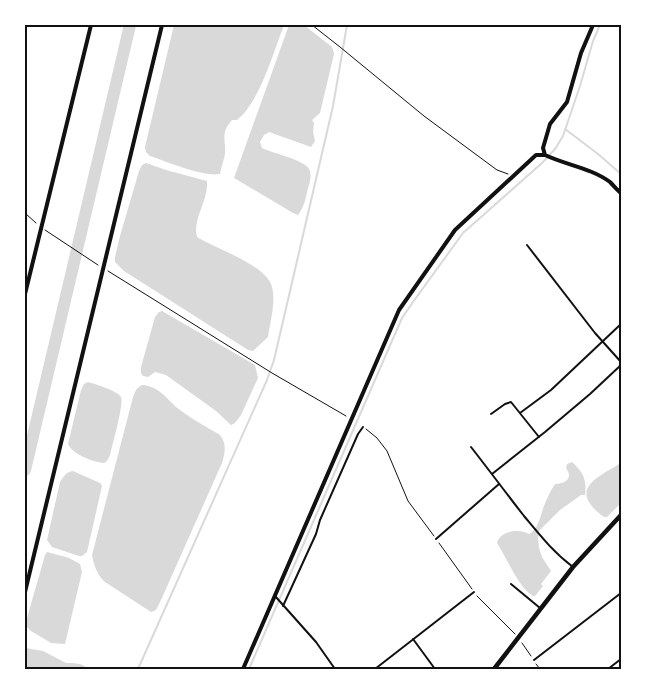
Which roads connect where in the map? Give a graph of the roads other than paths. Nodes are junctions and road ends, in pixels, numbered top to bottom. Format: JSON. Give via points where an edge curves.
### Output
{"nodes":[{"id":1,"x":91,"y":25,"type":"edge"},
{"id":2,"x":162,"y":25,"type":"edge"},
{"id":3,"x":593,"y":25,"type":"edge"},
{"id":4,"x":545,"y":155,"type":"junction"},
{"id":5,"x":621,"y":193,"type":"edge"},
{"id":6,"x":526,"y":245,"type":"dead end"},
{"id":7,"x":25,"y":294,"type":"edge"},
{"id":8,"x":621,"y":324,"type":"edge"},
{"id":9,"x":602,"y":341,"type":"junction"},
{"id":10,"x":621,"y":364,"type":"edge"},
{"id":11,"x":491,"y":414,"type":"dead end"},
{"id":12,"x":520,"y":414,"type":"junction"},
{"id":13,"x":363,"y":427,"type":"road end"},
{"id":14,"x":539,"y":437,"type":"junction"},
{"id":15,"x":471,"y":447,"type":"dead end"},
{"id":16,"x":492,"y":474,"type":"junction"},
{"id":17,"x":499,"y":484,"type":"junction"},
{"id":18,"x":621,"y":515,"type":"edge"},
{"id":19,"x":436,"y":539,"type":"road end"},
{"id":20,"x":572,"y":567,"type":"junction"},
{"id":21,"x":511,"y":584,"type":"dead end"},
{"id":22,"x":25,"y":592,"type":"edge"},
{"id":23,"x":474,"y":592,"type":"road end"},
{"id":24,"x":621,"y":593,"type":"edge"},
{"id":25,"x":276,"y":597,"type":"junction"},
{"id":26,"x":282,"y":604,"type":"junction"},
{"id":27,"x":540,"y":608,"type":"junction"},
{"id":28,"x":414,"y":639,"type":"junction"},
{"id":29,"x":621,"y":659,"type":"edge"},
{"id":30,"x":534,"y":660,"type":"road end"},
{"id":31,"x":243,"y":669,"type":"edge"},
{"id":32,"x":334,"y":669,"type":"edge"},
{"id":33,"x":375,"y":669,"type":"edge"},
{"id":34,"x":436,"y":669,"type":"edge"},
{"id":35,"x":494,"y":669,"type":"edge"},
{"id":36,"x":608,"y":669,"type":"edge"}],
"edges":[{"from":1,"to":7,"type":"street"},
{"from":2,"to":22,"type":"street"},
{"from":3,"to":4,"type":"street","via":[[567,102],[550,124],[542,148]]},
{"from":4,"to":5,"type":"street","via":[[591,172]]},
{"from":4,"to":25,"type":"street","via":[[536,155],[455,230],[399,310]]},
{"from":6,"to":9,"type":"lane"},
{"from":8,"to":9,"type":"lane"},
{"from":9,"to":10,"type":"lane"},
{"from":9,"to":12,"type":"lane","via":[[551,390]]},
{"from":10,"to":14,"type":"lane"},
{"from":11,"to":12,"type":"lane","via":[[511,402]]},
{"from":12,"to":14,"type":"lane"},
{"from":13,"to":26,"type":"lane"},
{"from":14,"to":16,"type":"lane"},
{"from":15,"to":16,"type":"lane"},
{"from":16,"to":17,"type":"lane"},
{"from":17,"to":19,"type":"lane"},
{"from":17,"to":20,"type":"lane","via":[[546,543]]},
{"from":18,"to":20,"type":"street"},
{"from":20,"to":27,"type":"street"},
{"from":21,"to":27,"type":"lane"},
{"from":23,"to":28,"type":"lane"},
{"from":24,"to":30,"type":"lane"},
{"from":25,"to":26,"type":"lane"},
{"from":25,"to":31,"type":"street"},
{"from":26,"to":32,"type":"lane","via":[[316,642]]},
{"from":27,"to":35,"type":"street"},
{"from":28,"to":33,"type":"lane"},
{"from":28,"to":34,"type":"lane"},
{"from":29,"to":36,"type":"lane"}]}
